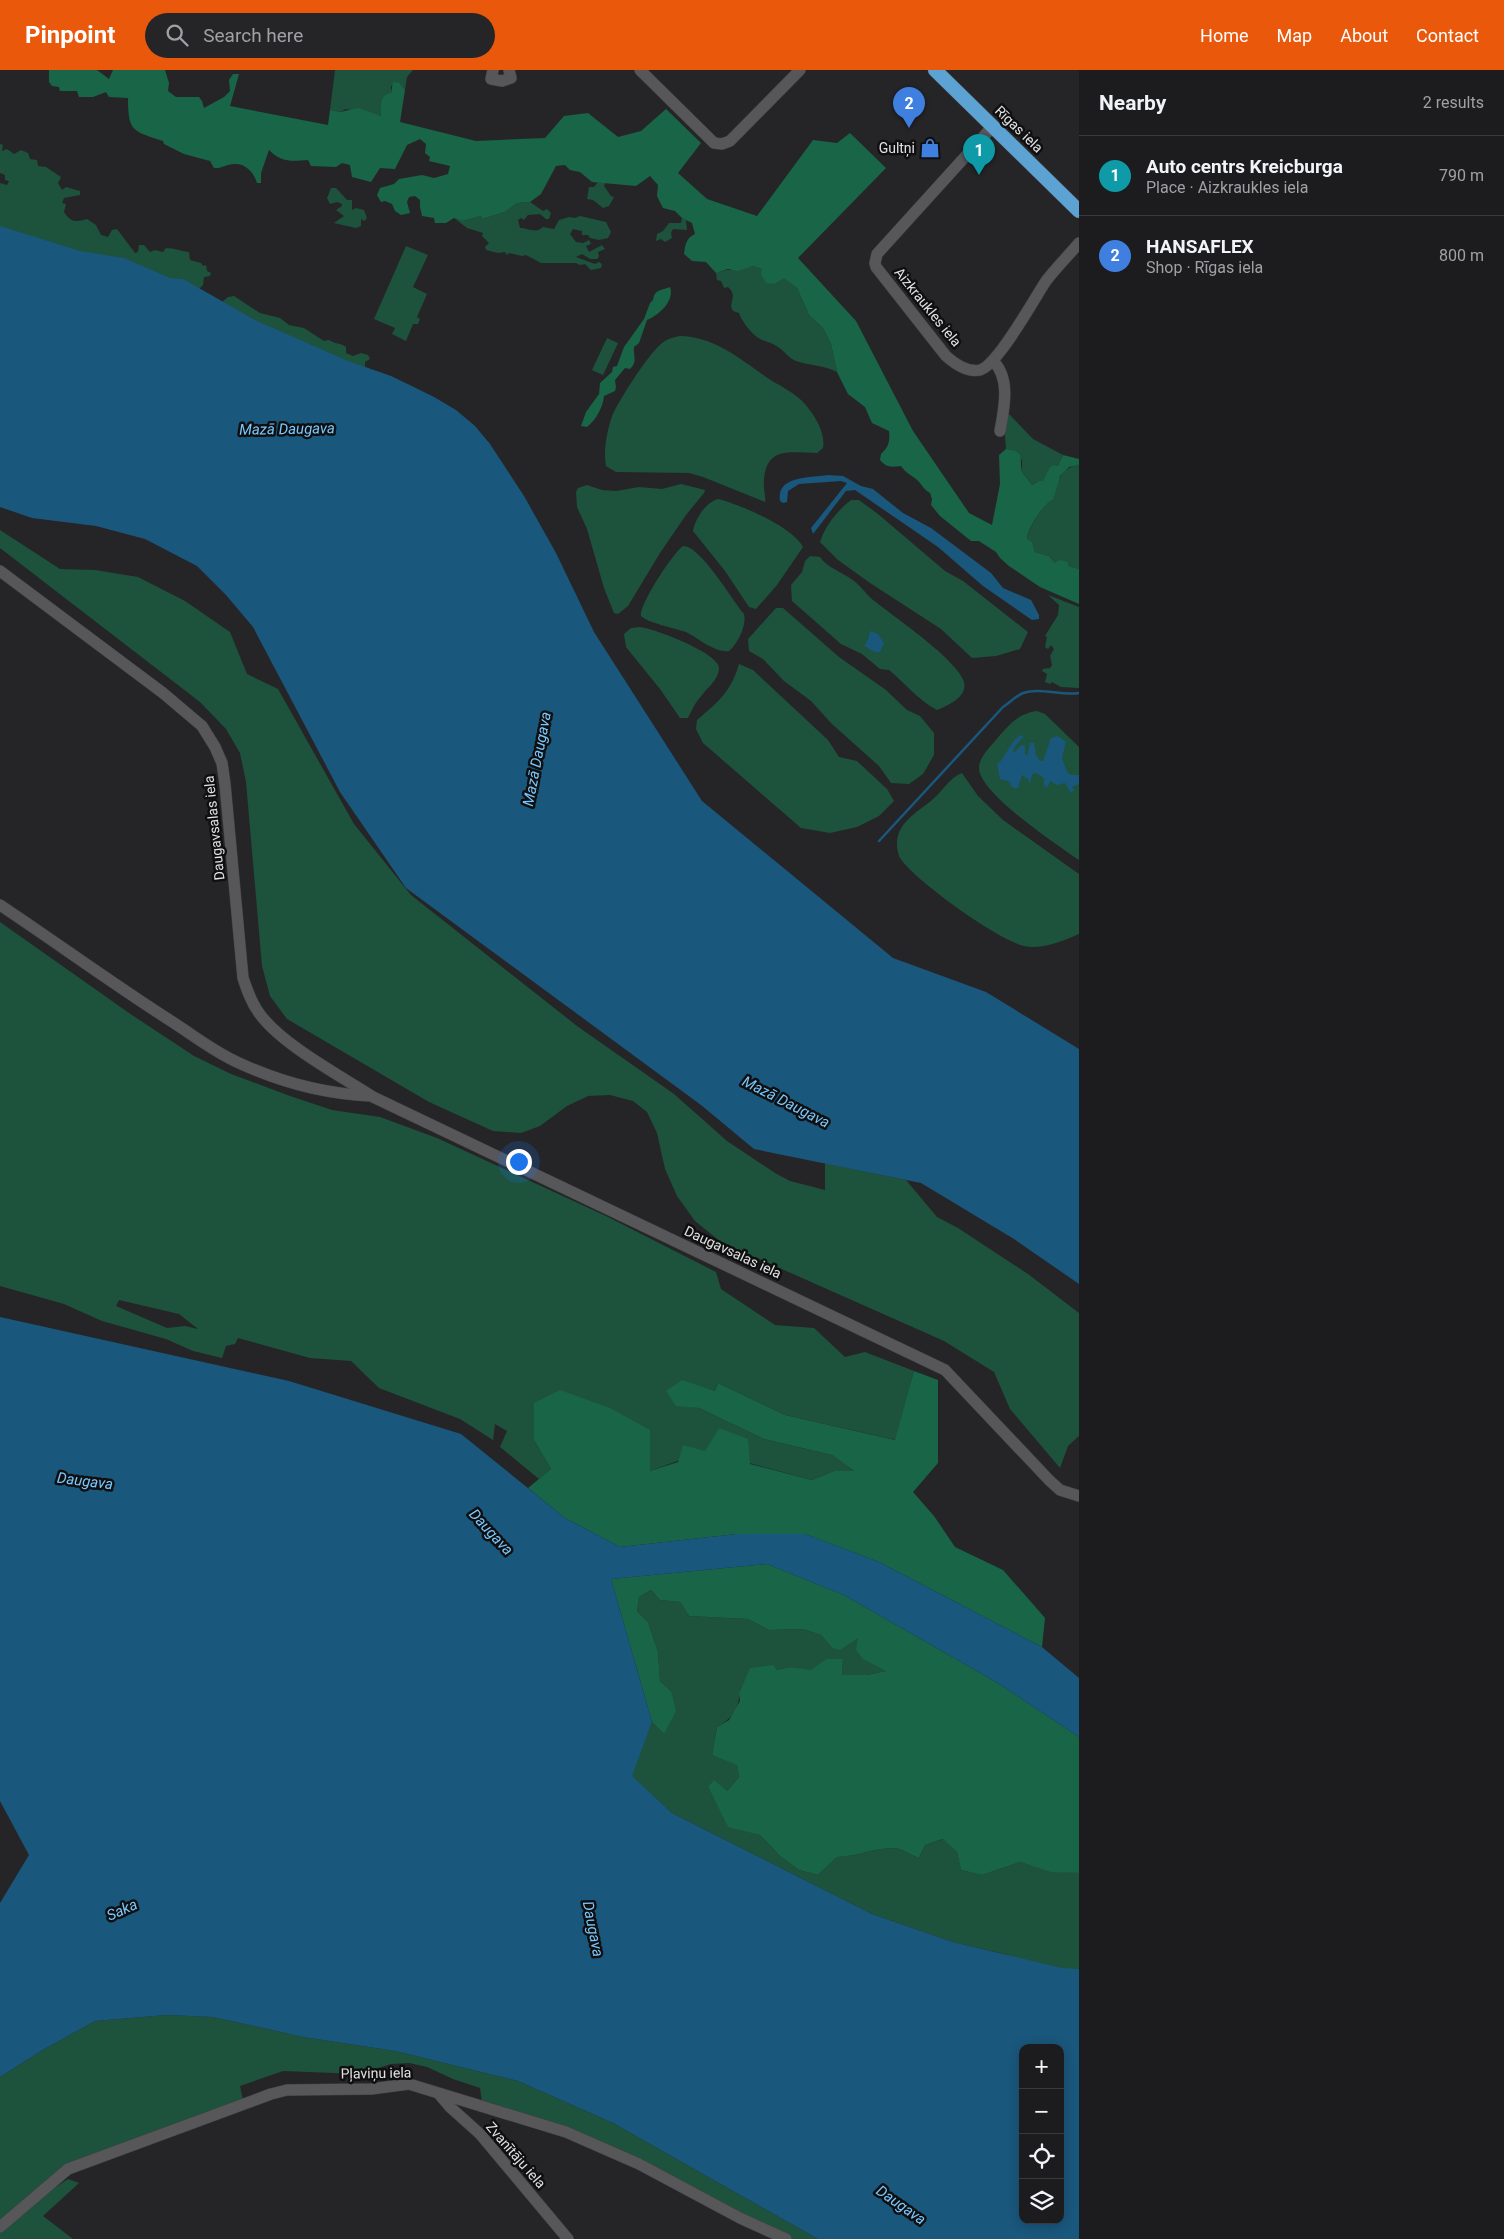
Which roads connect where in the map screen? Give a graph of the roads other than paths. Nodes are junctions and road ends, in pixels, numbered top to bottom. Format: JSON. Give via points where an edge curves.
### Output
{"nodes":[{"id":1,"x":493,"y":70,"type":"edge"},
{"id":2,"x":509,"y":70,"type":"edge"},
{"id":3,"x":640,"y":70,"type":"edge"},
{"id":4,"x":800,"y":70,"type":"edge"},
{"id":5,"x":935,"y":70,"type":"edge"},
{"id":6,"x":993,"y":126,"type":"junction"},
{"id":7,"x":1079,"y":211,"type":"edge"},
{"id":8,"x":1079,"y":243,"type":"edge"},
{"id":9,"x":993,"y":361,"type":"junction"},
{"id":10,"x":1000,"y":430,"type":"dead end"},
{"id":11,"x":0,"y":571,"type":"edge"},
{"id":12,"x":0,"y":905,"type":"edge"},
{"id":13,"x":371,"y":1096,"type":"junction"},
{"id":14,"x":1079,"y":1496,"type":"edge"},
{"id":15,"x":439,"y":2094,"type":"junction"},
{"id":16,"x":0,"y":2227,"type":"edge"},
{"id":17,"x":568,"y":2239,"type":"edge"},
{"id":18,"x":786,"y":2239,"type":"edge"}],
"edges":[{"from":1,"to":2,"type":"street","via":[[491,79],[502,81],[511,78]]},
{"from":3,"to":4,"type":"street","via":[[714,143],[722,144],[730,142]]},
{"from":5,"to":6,"type":"highway","name":"Rīgas iela"},
{"from":6,"to":7,"type":"highway","name":"Rīgas iela"},
{"from":6,"to":9,"type":"street","name":"Aizkraukles iela","via":[[877,254],[875,263],[955,364],[980,370]]},
{"from":8,"to":9,"type":"street","via":[[1047,280]]},
{"from":9,"to":10,"type":"street","via":[[1002,372],[1004,390]]},
{"from":11,"to":13,"type":"street","name":"Daugavsalas iela","via":[[148,681],[202,726],[222,763],[243,978],[249,996],[271,1028]]},
{"from":12,"to":13,"type":"street","name":"Daugavsalas iela","via":[[137,999],[238,1063],[308,1087]]},
{"from":13,"to":14,"type":"street","name":"Daugavsalas iela","via":[[944,1370],[1049,1480],[1060,1490]]},
{"from":15,"to":16,"type":"street","name":"Pļaviņu iela","via":[[410,2084],[371,2089],[287,2090],[271,2094],[68,2169]]},
{"from":15,"to":17,"type":"street","name":"Zvanītāju iela","via":[[480,2134]]},
{"from":15,"to":18,"type":"street","name":"Pļaviņu iela","via":[[566,2132],[639,2164]]}]}
